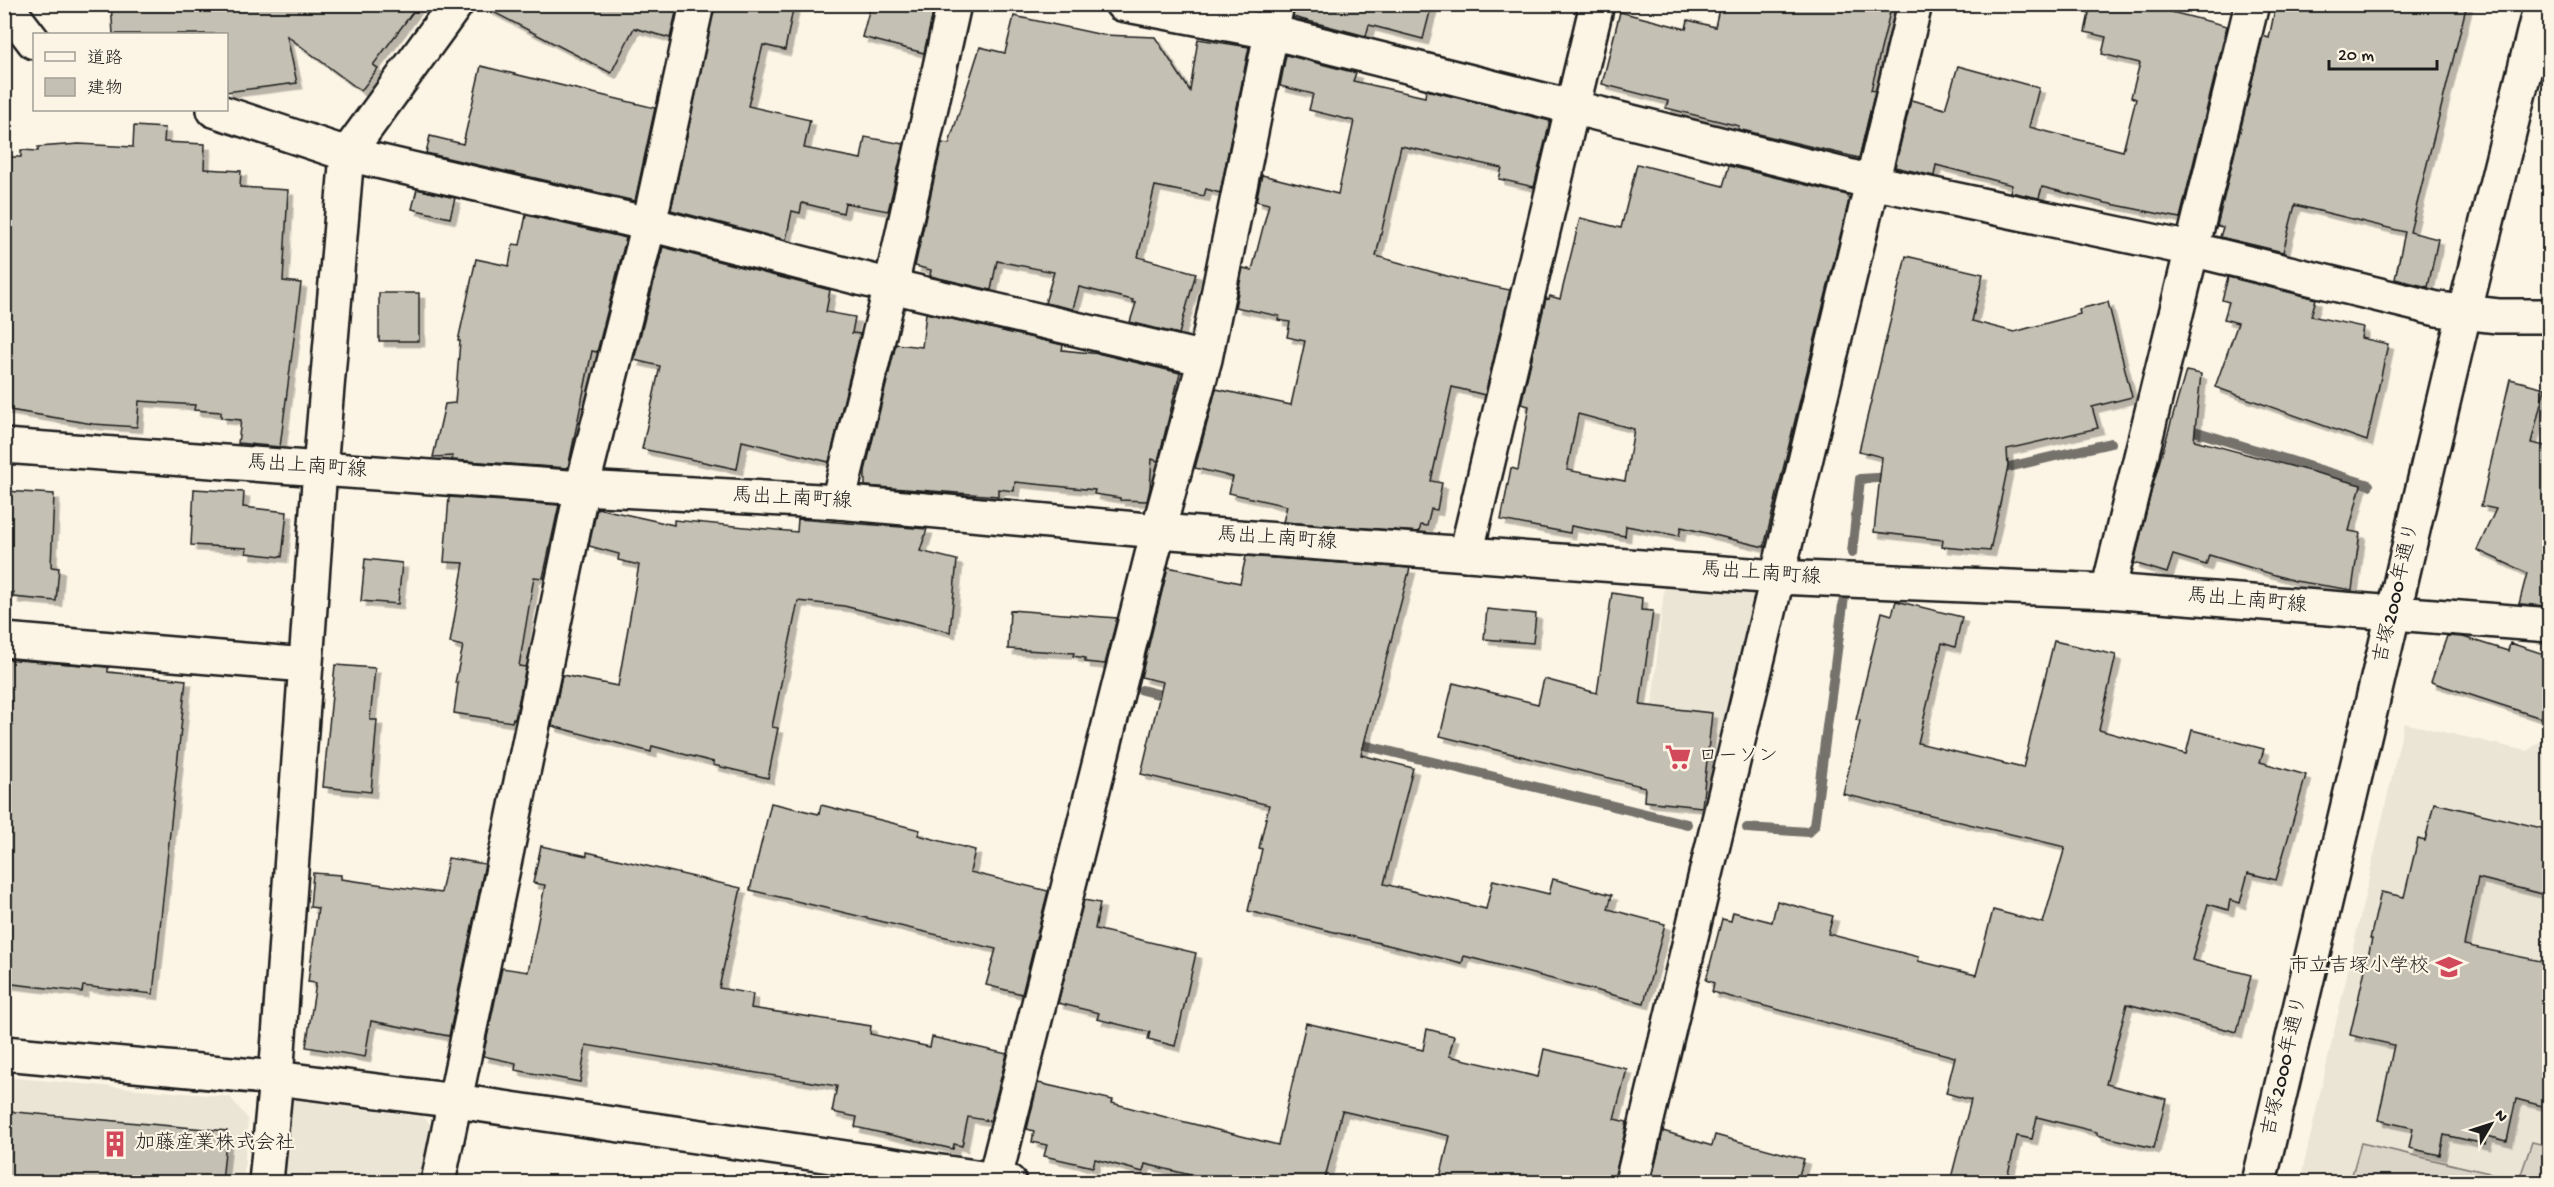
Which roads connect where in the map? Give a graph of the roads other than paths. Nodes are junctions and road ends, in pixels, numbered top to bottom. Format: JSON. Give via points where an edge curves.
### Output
{"nodes":[{"id":1,"x":456,"y":4,"type":"edge"},
{"id":2,"x":697,"y":4,"type":"edge"},
{"id":3,"x":954,"y":4,"type":"edge"},
{"id":4,"x":1122,"y":4,"type":"edge"},
{"id":5,"x":1597,"y":4,"type":"edge"},
{"id":6,"x":1915,"y":4,"type":"edge"},
{"id":7,"x":2252,"y":4,"type":"edge"},
{"id":8,"x":2541,"y":4,"type":"edge"},
{"id":9,"x":6,"y":7,"type":"edge"},
{"id":10,"x":1274,"y":18,"type":"edge"},
{"id":11,"x":33,"y":41,"type":"edge"},
{"id":12,"x":1572,"y":106,"type":"junction"},
{"id":13,"x":217,"y":111,"type":"edge"},
{"id":14,"x":347,"y":154,"type":"junction"},
{"id":15,"x":1872,"y":182,"type":"junction"},
{"id":16,"x":649,"y":224,"type":"junction"},
{"id":17,"x":2190,"y":249,"type":"junction"},
{"id":18,"x":891,"y":286,"type":"junction"},
{"id":19,"x":2464,"y":314,"type":"junction"},
{"id":20,"x":2550,"y":315,"type":"edge"},
{"id":21,"x":1205,"y":359,"type":"junction"},
{"id":22,"x":4,"y":446,"type":"edge"},
{"id":23,"x":320,"y":469,"type":"junction"},
{"id":24,"x":582,"y":488,"type":"junction"},
{"id":25,"x":838,"y":502,"type":"junction"},
{"id":26,"x":1158,"y":531,"type":"junction"},
{"id":27,"x":1466,"y":554,"type":"junction"},
{"id":28,"x":1777,"y":577,"type":"junction"},
{"id":29,"x":2108,"y":591,"type":"junction"},
{"id":30,"x":2393,"y":613,"type":"junction"},
{"id":31,"x":2550,"y":625,"type":"edge"},
{"id":32,"x":4,"y":640,"type":"edge"},
{"id":33,"x":306,"y":665,"type":"junction"},
{"id":34,"x":4,"y":1053,"type":"edge"},
{"id":35,"x":276,"y":1078,"type":"junction"},
{"id":36,"x":456,"y":1101,"type":"junction"},
{"id":37,"x":999,"y":1181,"type":"edge"},
{"id":38,"x":266,"y":1182,"type":"edge"},
{"id":39,"x":438,"y":1182,"type":"edge"},
{"id":40,"x":1632,"y":1182,"type":"edge"},
{"id":41,"x":2259,"y":1182,"type":"edge"}],
"edges":[{"from":1,"to":14,"type":"street"},
{"from":2,"to":16,"type":"street"},
{"from":3,"to":18,"type":"street"},
{"from":4,"to":10,"type":"street"},
{"from":5,"to":12,"type":"street"},
{"from":6,"to":15,"type":"street"},
{"from":7,"to":17,"type":"street"},
{"from":8,"to":19,"type":"street","name":"吉塚2000年通り"},
{"from":9,"to":11,"type":"street"},
{"from":10,"to":12,"type":"street"},
{"from":10,"to":21,"type":"street"},
{"from":12,"to":15,"type":"street"},
{"from":12,"to":27,"type":"street"},
{"from":13,"to":14,"type":"street"},
{"from":14,"to":16,"type":"street"},
{"from":14,"to":23,"type":"street"},
{"from":15,"to":17,"type":"street"},
{"from":15,"to":28,"type":"street"},
{"from":16,"to":18,"type":"street"},
{"from":16,"to":24,"type":"street"},
{"from":17,"to":19,"type":"street"},
{"from":17,"to":29,"type":"street"},
{"from":18,"to":21,"type":"street"},
{"from":18,"to":25,"type":"street"},
{"from":19,"to":20,"type":"street"},
{"from":19,"to":30,"type":"street","name":"吉塚2000年通り"},
{"from":21,"to":26,"type":"street"},
{"from":22,"to":23,"type":"street","name":"馬出上南町線"},
{"from":23,"to":24,"type":"street","name":"馬出上南町線"},
{"from":23,"to":33,"type":"street"},
{"from":24,"to":25,"type":"street","name":"馬出上南町線"},
{"from":24,"to":36,"type":"street"},
{"from":25,"to":26,"type":"street","name":"馬出上南町線"},
{"from":26,"to":27,"type":"street","name":"馬出上南町線"},
{"from":26,"to":37,"type":"street"},
{"from":27,"to":28,"type":"street","name":"馬出上南町線"},
{"from":28,"to":29,"type":"street","name":"馬出上南町線"},
{"from":28,"to":40,"type":"street"},
{"from":29,"to":30,"type":"street","name":"馬出上南町線"},
{"from":30,"to":31,"type":"street","name":"馬出上南町線"},
{"from":30,"to":41,"type":"street","name":"吉塚2000年通り"},
{"from":32,"to":33,"type":"street"},
{"from":33,"to":35,"type":"street"},
{"from":34,"to":35,"type":"street"},
{"from":35,"to":36,"type":"street"},
{"from":35,"to":38,"type":"street"},
{"from":36,"to":37,"type":"street"},
{"from":36,"to":39,"type":"street"}]}
